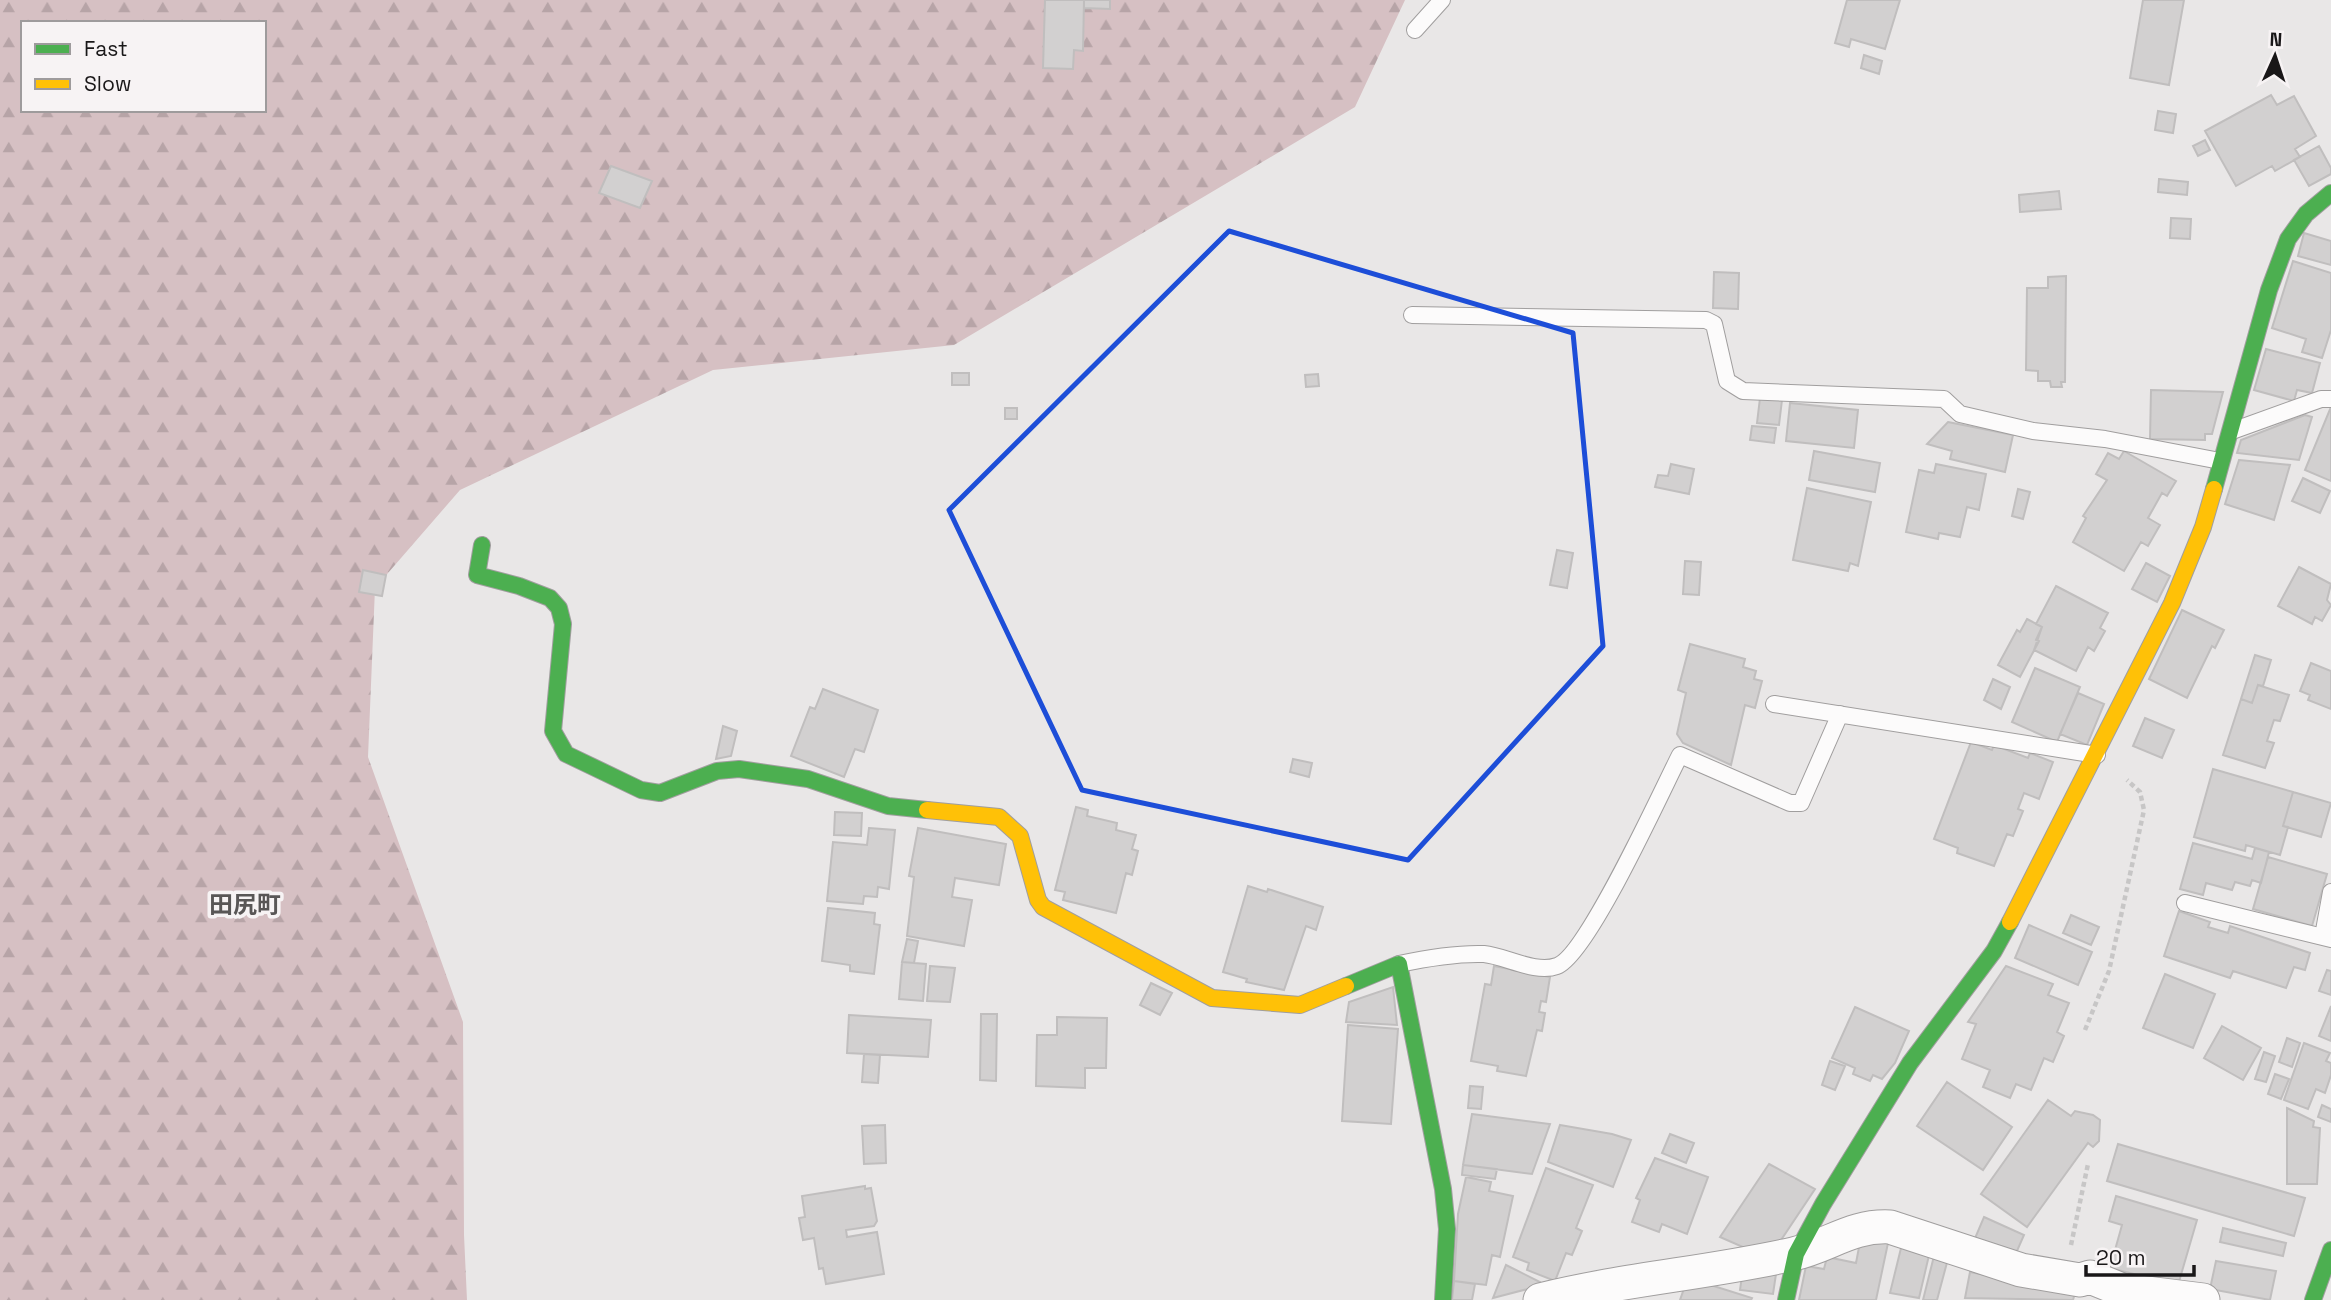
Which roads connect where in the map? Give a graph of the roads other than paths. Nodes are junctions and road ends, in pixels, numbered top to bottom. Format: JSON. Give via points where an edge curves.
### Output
{"nodes":[{"id":1,"x":1442,"y":0,"type":"edge"},
{"id":2,"x":1415,"y":30,"type":"dead end"},
{"id":3,"x":2331,"y":193,"type":"edge"},
{"id":4,"x":1412,"y":315,"type":"dead end"},
{"id":5,"x":2331,"y":399,"type":"edge"},
{"id":6,"x":2229,"y":432,"type":"junction"},
{"id":7,"x":2220,"y":461,"type":"junction"},
{"id":8,"x":481,"y":545,"type":"dead end"},
{"id":9,"x":1774,"y":704,"type":"dead end"},
{"id":10,"x":1840,"y":714,"type":"junction"},
{"id":11,"x":2096,"y":755,"type":"junction"},
{"id":12,"x":2331,"y":892,"type":"edge"},
{"id":13,"x":2185,"y":903,"type":"dead end"},
{"id":14,"x":2327,"y":938,"type":"edge"},
{"id":15,"x":1399,"y":964,"type":"junction"},
{"id":16,"x":2331,"y":1250,"type":"edge"},
{"id":17,"x":1796,"y":1254,"type":"junction"},
{"id":18,"x":1443,"y":1300,"type":"edge"},
{"id":19,"x":1540,"y":1300,"type":"edge"},
{"id":20,"x":1786,"y":1300,"type":"edge"},
{"id":21,"x":2203,"y":1300,"type":"edge"},
{"id":22,"x":2313,"y":1300,"type":"edge"}],
"edges":[{"from":1,"to":2,"type":"lane"},
{"from":3,"to":6,"type":"street","via":[[2288,239]]},
{"from":4,"to":7,"type":"lane","via":[[1706,320],[1714,324],[1727,381],[1742,391],[1944,400],[1960,414],[2008,425]]},
{"from":5,"to":6,"type":"lane"},
{"from":6,"to":7,"type":"street"},
{"from":7,"to":11,"type":"street","via":[[2203,527],[2172,603]]},
{"from":8,"to":15,"type":"street","via":[[477,575],[541,594],[554,600],[560,610],[557,742],[566,754],[641,790],[660,793],[717,771],[738,769],[808,779],[888,806],[999,817],[1020,836],[1043,907],[1212,998],[1300,1005]]},
{"from":9,"to":10,"type":"lane"},
{"from":10,"to":11,"type":"lane"},
{"from":10,"to":15,"type":"lane","via":[[1801,803],[1790,803],[1680,755],[1615,884],[1572,954],[1558,966],[1542,967],[1485,954]]},
{"from":11,"to":17,"type":"street","via":[[1994,951],[1910,1063]]},
{"from":12,"to":14,"type":"lane"},
{"from":13,"to":14,"type":"lane"},
{"from":15,"to":18,"type":"street","via":[[1443,1189],[1447,1229]]},
{"from":16,"to":22,"type":"street"},
{"from":17,"to":19,"type":"street"},
{"from":17,"to":20,"type":"street"},
{"from":17,"to":21,"type":"street","via":[[1868,1226],[1890,1227],[2021,1270],[2080,1280],[2090,1277],[2122,1290]]}]}
